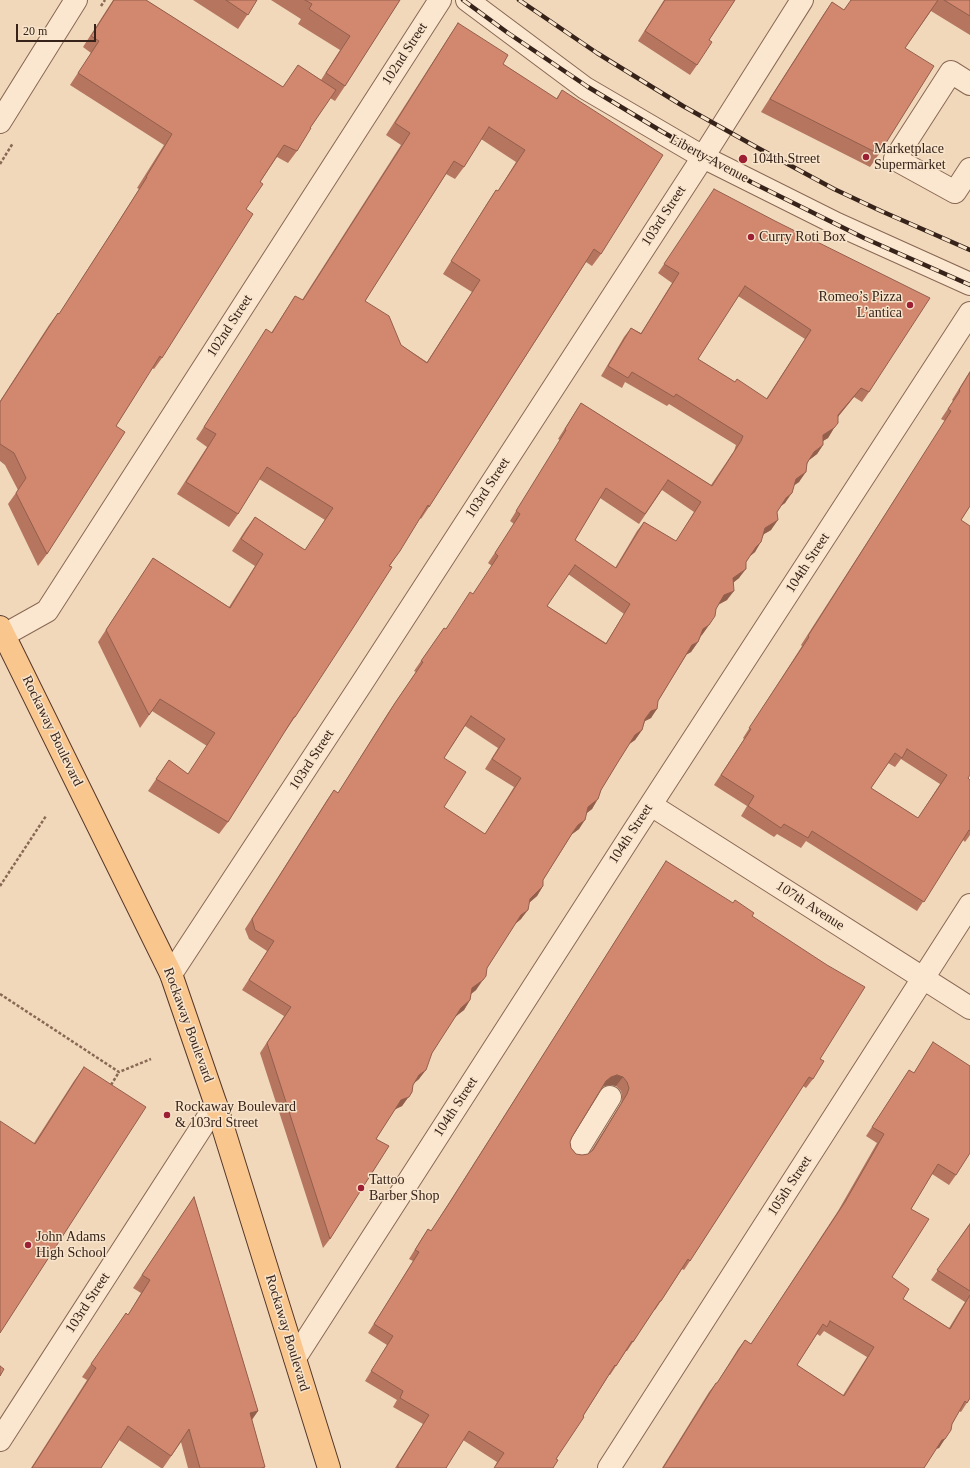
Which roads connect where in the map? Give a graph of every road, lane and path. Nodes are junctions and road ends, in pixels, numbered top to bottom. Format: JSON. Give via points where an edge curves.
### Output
{"nodes":[{"id":1,"x":76,"y":0,"type":"edge"},
{"id":2,"x":440,"y":0,"type":"edge"},
{"id":3,"x":467,"y":0,"type":"edge"},
{"id":4,"x":802,"y":0,"type":"edge"},
{"id":5,"x":970,"y":84,"type":"edge"},
{"id":6,"x":0,"y":122,"type":"edge"},
{"id":7,"x":703,"y":157,"type":"junction"},
{"id":8,"x":970,"y":169,"type":"edge"},
{"id":9,"x":970,"y":284,"type":"edge"},
{"id":10,"x":970,"y":313,"type":"edge"},
{"id":11,"x":2,"y":631,"type":"edge"},
{"id":12,"x":651,"y":805,"type":"junction"},
{"id":13,"x":46,"y":816,"type":"dead end"},
{"id":14,"x":0,"y":886,"type":"edge"},
{"id":15,"x":970,"y":905,"type":"edge"},
{"id":16,"x":171,"y":974,"type":"junction"},
{"id":17,"x":923,"y":978,"type":"junction"},
{"id":18,"x":0,"y":994,"type":"edge"},
{"id":19,"x":970,"y":1008,"type":"edge"},
{"id":20,"x":152,"y":1059,"type":"dead end"},
{"id":21,"x":119,"y":1072,"type":"junction"},
{"id":22,"x":109,"y":1089,"type":"edge"},
{"id":23,"x":610,"y":1097,"type":"dead end"},
{"id":24,"x":216,"y":1105,"type":"junction"},
{"id":25,"x":576,"y":1152,"type":"edge"},
{"id":26,"x":295,"y":1358,"type":"junction"},
{"id":27,"x":0,"y":1440,"type":"edge"},
{"id":28,"x":329,"y":1468,"type":"edge"},
{"id":29,"x":609,"y":1468,"type":"edge"}],
"edges":[{"from":1,"to":6,"type":"street"},
{"from":2,"to":11,"type":"street","name":"102nd Street","via":[[47,611]]},
{"from":3,"to":7,"type":"street","name":"Liberty Avenue","via":[[585,88]]},
{"from":4,"to":7,"type":"street","name":"103rd Street"},
{"from":5,"to":8,"type":"street","via":[[951,72],[895,159],[955,192]]},
{"from":7,"to":9,"type":"street","name":"Liberty Avenue","via":[[837,224]]},
{"from":7,"to":16,"type":"street","name":"103rd Street"},
{"from":10,"to":12,"type":"street","name":"104th Street"},
{"from":11,"to":16,"type":"main road","name":"Rockaway Boulevard"},
{"from":12,"to":17,"type":"street","name":"107th Avenue"},
{"from":12,"to":26,"type":"street","name":"104th Street"},
{"from":13,"to":14,"type":"path"},
{"from":15,"to":17,"type":"street","name":"105th Street"},
{"from":16,"to":24,"type":"main road","name":"Rockaway Boulevard"},
{"from":17,"to":19,"type":"street","name":"107th Avenue"},
{"from":17,"to":29,"type":"street","name":"105th Street"},
{"from":18,"to":21,"type":"path"},
{"from":20,"to":21,"type":"path"},
{"from":21,"to":22,"type":"path"},
{"from":23,"to":25,"type":"street"},
{"from":24,"to":26,"type":"main road","name":"Rockaway Boulevard"},
{"from":24,"to":27,"type":"street","name":"103rd Street"},
{"from":26,"to":28,"type":"main road","name":"Rockaway Boulevard"}]}
